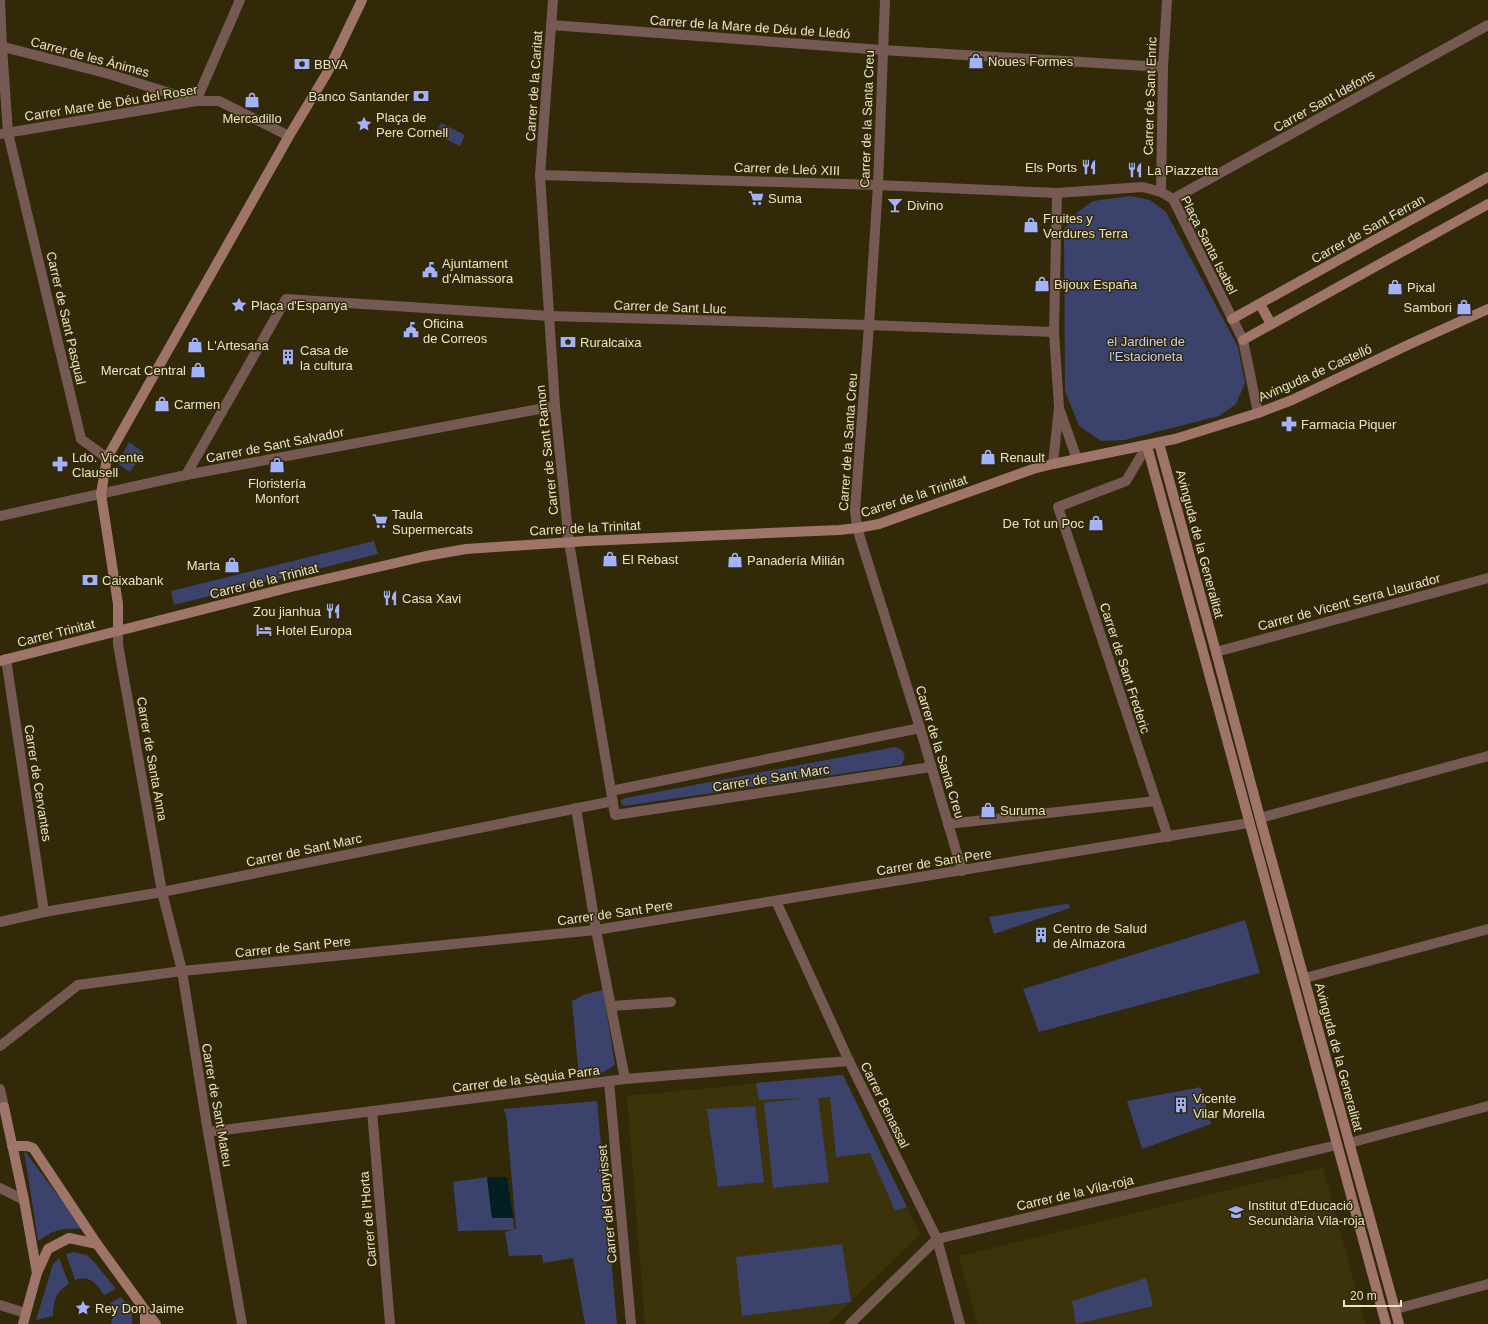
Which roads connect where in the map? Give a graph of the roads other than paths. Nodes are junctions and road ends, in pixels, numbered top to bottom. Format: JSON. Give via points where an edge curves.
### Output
{"nodes":[{"id":1,"x":0,"y":0,"type":"edge"},
{"id":2,"x":240,"y":0,"type":"edge"},
{"id":3,"x":362,"y":0,"type":"edge"},
{"id":4,"x":553,"y":0,"type":"edge"},
{"id":5,"x":885,"y":0,"type":"edge"},
{"id":6,"x":1167,"y":0,"type":"edge"},
{"id":7,"x":551,"y":25,"type":"junction"},
{"id":8,"x":1488,"y":25,"type":"edge"},
{"id":9,"x":1,"y":47,"type":"edge"},
{"id":10,"x":882,"y":50,"type":"junction"},
{"id":11,"x":1163,"y":67,"type":"junction"},
{"id":12,"x":196,"y":101,"type":"junction"},
{"id":13,"x":4,"y":134,"type":"edge"},
{"id":14,"x":287,"y":140,"type":"junction"},
{"id":15,"x":540,"y":174,"type":"junction"},
{"id":16,"x":1488,"y":177,"type":"edge"},
{"id":17,"x":878,"y":185,"type":"junction"},
{"id":18,"x":1161,"y":192,"type":"junction"},
{"id":19,"x":1057,"y":193,"type":"junction"},
{"id":20,"x":1173,"y":199,"type":"junction"},
{"id":21,"x":1488,"y":204,"type":"edge"},
{"id":22,"x":1260,"y":304,"type":"junction"},
{"id":23,"x":1488,"y":309,"type":"edge"},
{"id":24,"x":548,"y":316,"type":"junction"},
{"id":25,"x":1232,"y":319,"type":"junction"},
{"id":26,"x":1271,"y":324,"type":"junction"},
{"id":27,"x":869,"y":325,"type":"junction"},
{"id":28,"x":1054,"y":332,"type":"junction"},
{"id":29,"x":1243,"y":340,"type":"junction"},
{"id":30,"x":555,"y":406,"type":"junction"},
{"id":31,"x":1059,"y":407,"type":"junction"},
{"id":32,"x":1258,"y":413,"type":"junction"},
{"id":33,"x":1159,"y":443,"type":"junction"},
{"id":34,"x":1147,"y":446,"type":"junction"},
{"id":35,"x":107,"y":458,"type":"junction"},
{"id":36,"x":1078,"y":459,"type":"junction"},
{"id":37,"x":1053,"y":464,"type":"junction"},
{"id":38,"x":186,"y":475,"type":"junction"},
{"id":39,"x":101,"y":494,"type":"junction"},
{"id":40,"x":0,"y":516,"type":"edge"},
{"id":41,"x":857,"y":528,"type":"junction"},
{"id":42,"x":569,"y":542,"type":"junction"},
{"id":43,"x":1488,"y":578,"type":"edge"},
{"id":44,"x":118,"y":630,"type":"junction"},
{"id":45,"x":1216,"y":652,"type":"junction"},
{"id":46,"x":1204,"y":654,"type":"junction"},
{"id":47,"x":3,"y":660,"type":"edge"},
{"id":48,"x":920,"y":728,"type":"junction"},
{"id":49,"x":1488,"y":756,"type":"edge"},
{"id":50,"x":931,"y":767,"type":"junction"},
{"id":51,"x":612,"y":796,"type":"junction"},
{"id":52,"x":1156,"y":801,"type":"junction"},
{"id":53,"x":576,"y":808,"type":"junction"},
{"id":54,"x":615,"y":815,"type":"joint"},
{"id":55,"x":1260,"y":818,"type":"junction"},
{"id":56,"x":1249,"y":823,"type":"junction"},
{"id":57,"x":948,"y":824,"type":"junction"},
{"id":58,"x":1168,"y":837,"type":"junction"},
{"id":59,"x":962,"y":871,"type":"junction"},
{"id":60,"x":162,"y":892,"type":"junction"},
{"id":61,"x":776,"y":901,"type":"junction"},
{"id":62,"x":44,"y":912,"type":"junction"},
{"id":63,"x":0,"y":922,"type":"edge"},
{"id":64,"x":1488,"y":929,"type":"edge"},
{"id":65,"x":596,"y":930,"type":"junction"},
{"id":66,"x":182,"y":972,"type":"junction"},
{"id":67,"x":1305,"y":978,"type":"junction"},
{"id":68,"x":1293,"y":982,"type":"junction"},
{"id":69,"x":671,"y":1002,"type":"dead end"},
{"id":70,"x":612,"y":1006,"type":"junction"},
{"id":71,"x":0,"y":1046,"type":"edge"},
{"id":72,"x":849,"y":1061,"type":"junction"},
{"id":73,"x":625,"y":1079,"type":"junction"},
{"id":74,"x":609,"y":1082,"type":"junction"},
{"id":75,"x":0,"y":1089,"type":"edge"},
{"id":76,"x":2,"y":1104,"type":"edge"},
{"id":77,"x":1488,"y":1106,"type":"edge"},
{"id":78,"x":372,"y":1111,"type":"junction"},
{"id":79,"x":208,"y":1132,"type":"junction"},
{"id":80,"x":1349,"y":1143,"type":"junction"},
{"id":81,"x":12,"y":1146,"type":"junction"},
{"id":82,"x":1337,"y":1146,"type":"junction"},
{"id":83,"x":0,"y":1188,"type":"edge"},
{"id":84,"x":24,"y":1200,"type":"junction"},
{"id":85,"x":937,"y":1239,"type":"junction"},
{"id":86,"x":96,"y":1244,"type":"junction"},
{"id":87,"x":37,"y":1273,"type":"junction"},
{"id":88,"x":1488,"y":1284,"type":"edge"},
{"id":89,"x":0,"y":1305,"type":"edge"},
{"id":90,"x":1396,"y":1309,"type":"junction"},
{"id":91,"x":145,"y":1310,"type":"junction"},
{"id":92,"x":25,"y":1313,"type":"junction"},
{"id":93,"x":1383,"y":1313,"type":"junction"},
{"id":94,"x":23,"y":1324,"type":"edge"},
{"id":95,"x":145,"y":1324,"type":"edge"},
{"id":96,"x":156,"y":1324,"type":"edge"},
{"id":97,"x":242,"y":1324,"type":"edge"},
{"id":98,"x":390,"y":1324,"type":"edge"},
{"id":99,"x":631,"y":1324,"type":"edge"},
{"id":100,"x":850,"y":1324,"type":"edge"},
{"id":101,"x":960,"y":1324,"type":"edge"},
{"id":102,"x":1386,"y":1324,"type":"edge"},
{"id":103,"x":1399,"y":1324,"type":"edge"}],
"edges":[{"from":1,"to":9,"type":"street","name":"Carrer de Sant Pasqual"},
{"from":2,"to":12,"type":"street"},
{"from":3,"to":14,"type":"street","via":[[327,73]]},
{"from":4,"to":7,"type":"street","name":"Carrer de la Caritat"},
{"from":5,"to":10,"type":"street","name":"Carrer de la Santa Creu"},
{"from":6,"to":11,"type":"street","name":"Carrer de Sant Enric"},
{"from":7,"to":10,"type":"street","name":"Carrer de la Mare de Déu de Lledó"},
{"from":7,"to":15,"type":"street","name":"Carrer de la Caritat"},
{"from":8,"to":20,"type":"street","name":"Carrer Sant Idefons"},
{"from":9,"to":12,"type":"street","name":"Carrer de les Ànimes","via":[[109,74]]},
{"from":9,"to":13,"type":"street","name":"Carrer de Sant Pasqual"},
{"from":10,"to":11,"type":"street","name":"Carrer de la Mare de Déu de Lledó"},
{"from":10,"to":17,"type":"street","name":"Carrer de la Santa Creu"},
{"from":11,"to":18,"type":"street","name":"Carrer de Sant Enric"},
{"from":12,"to":13,"type":"street","name":"Carrer Mare de Déu del Roser"},
{"from":12,"to":14,"type":"street","name":"Carrer Mare de Déu del Roser","via":[[219,101]]},
{"from":13,"to":35,"type":"street","name":"Carrer de Sant Pasqual","via":[[81,439]]},
{"from":14,"to":35,"type":"street"},
{"from":15,"to":17,"type":"street","name":"Carrer de Lleó XIII"},
{"from":15,"to":24,"type":"street","name":"Carrer de Sant Ramon"},
{"from":16,"to":22,"type":"street","name":"Carrer de Sant Ferran"},
{"from":17,"to":19,"type":"street","name":"Carrer de Lleó XIII"},
{"from":17,"to":27,"type":"street","name":"Carrer de la Santa Creu"},
{"from":18,"to":19,"type":"street","name":"Plaça Santa Isabel","via":[[1143,187]]},
{"from":18,"to":20,"type":"street","name":"Plaça Santa Isabel"},
{"from":19,"to":28,"type":"street"},
{"from":20,"to":25,"type":"street","name":"Plaça Santa Isabel"},
{"from":21,"to":26,"type":"street"},
{"from":22,"to":25,"type":"street","name":"Carrer de Sant Ferran"},
{"from":22,"to":26,"type":"street"},
{"from":23,"to":32,"type":"street","name":"Avinguda de Castelló","via":[[1292,400]]},
{"from":24,"to":27,"type":"street","name":"Carrer de Sant Lluc"},
{"from":24,"to":30,"type":"street","name":"Carrer de Sant Ramon"},
{"from":24,"to":38,"type":"street","name":"Carrer de Sant Lluc","via":[[286,299]]},
{"from":25,"to":29,"type":"street","name":"Plaça Santa Isabel"},
{"from":26,"to":29,"type":"street"},
{"from":27,"to":28,"type":"street","name":"Carrer de Sant Lluc"},
{"from":27,"to":41,"type":"street","name":"Carrer de la Santa Creu","via":[[855,510]]},
{"from":28,"to":31,"type":"street"},
{"from":29,"to":32,"type":"street","name":"Plaça Santa Isabel"},
{"from":30,"to":38,"type":"street","name":"Carrer de Sant Salvador"},
{"from":30,"to":42,"type":"street","name":"Carrer de Sant Ramon"},
{"from":31,"to":36,"type":"street"},
{"from":31,"to":37,"type":"street"},
{"from":32,"to":33,"type":"street","name":"Avinguda de Castelló"},
{"from":33,"to":34,"type":"street","name":"Avinguda de Castelló"},
{"from":33,"to":45,"type":"street","name":"Avinguda de la Generalitat"},
{"from":34,"to":36,"type":"street","name":"Avinguda de Castelló"},
{"from":34,"to":46,"type":"street","name":"Avinguda de la Generalitat"},
{"from":34,"to":52,"type":"street","name":"Carrer de Sant Frederic","via":[[1126,481],[1058,507]]},
{"from":35,"to":39,"type":"street"},
{"from":36,"to":37,"type":"street","name":"Avinguda de Castelló"},
{"from":37,"to":41,"type":"street","name":"Carrer de la Trinitat","via":[[879,524]]},
{"from":38,"to":39,"type":"street","name":"Carrer de Sant Salvador"},
{"from":39,"to":40,"type":"street","name":"Carrer de Sant Salvador"},
{"from":39,"to":44,"type":"street","via":[[118,604]]},
{"from":41,"to":42,"type":"street","name":"Carrer de la Trinitat"},
{"from":41,"to":48,"type":"street","name":"Carrer de la Santa Creu"},
{"from":42,"to":44,"type":"street","name":"Carrer de la Trinitat","via":[[466,549],[426,556]]},
{"from":42,"to":51,"type":"street","name":"Carrer de Sant Ramon"},
{"from":43,"to":45,"type":"street","name":"Carrer de Vicent Serra Llaurador"},
{"from":44,"to":47,"type":"street","name":"Carrer Trinitat"},
{"from":44,"to":60,"type":"street","name":"Carrer de Santa Anna","via":[[118,644]]},
{"from":45,"to":46,"type":"street"},
{"from":45,"to":55,"type":"street","name":"Avinguda de la Generalitat"},
{"from":46,"to":56,"type":"street","name":"Avinguda de la Generalitat"},
{"from":47,"to":62,"type":"street","name":"Carrer de Cervantes"},
{"from":48,"to":50,"type":"street","name":"Carrer de la Santa Creu"},
{"from":48,"to":51,"type":"street","name":"Carrer de Sant Marc"},
{"from":49,"to":55,"type":"street"},
{"from":50,"to":54,"type":"street","name":"Carrer de Sant Marc"},
{"from":50,"to":57,"type":"street","name":"Carrer de la Santa Creu"},
{"from":51,"to":53,"type":"street","name":"Carrer de Sant Marc"},
{"from":51,"to":54,"type":"street","name":"Carrer de Sant Ramon"},
{"from":52,"to":57,"type":"street"},
{"from":52,"to":58,"type":"street","name":"Carrer de Sant Frederic"},
{"from":53,"to":60,"type":"street","name":"Carrer de Sant Marc"},
{"from":53,"to":65,"type":"street"},
{"from":55,"to":56,"type":"street"},
{"from":55,"to":67,"type":"street","name":"Avinguda de la Generalitat"},
{"from":56,"to":58,"type":"street","name":"Carrer de Sant Pere"},
{"from":56,"to":68,"type":"street","name":"Avinguda de la Generalitat"},
{"from":57,"to":59,"type":"street","name":"Carrer de la Santa Creu"},
{"from":58,"to":59,"type":"street","name":"Carrer de Sant Pere"},
{"from":59,"to":61,"type":"street","name":"Carrer de Sant Pere"},
{"from":60,"to":62,"type":"street","name":"Carrer de Sant Marc"},
{"from":60,"to":66,"type":"street","name":"Carrer de Sant Mateu"},
{"from":61,"to":65,"type":"street","name":"Carrer de Sant Pere"},
{"from":61,"to":72,"type":"street","name":"Carrer Benassal"},
{"from":62,"to":63,"type":"street","name":"Carrer de Sant Marc"},
{"from":64,"to":67,"type":"street"},
{"from":65,"to":66,"type":"street","name":"Carrer de Sant Pere"},
{"from":65,"to":70,"type":"street"},
{"from":66,"to":71,"type":"street","name":"Carrer de Sant Pere","via":[[78,985]]},
{"from":66,"to":79,"type":"street","name":"Carrer de Sant Mateu"},
{"from":67,"to":68,"type":"street","name":"Avinguda de la Generalitat"},
{"from":67,"to":80,"type":"street","name":"Avinguda de la Generalitat"},
{"from":68,"to":82,"type":"street","name":"Avinguda de la Generalitat"},
{"from":69,"to":70,"type":"street"},
{"from":70,"to":73,"type":"street"},
{"from":72,"to":73,"type":"street","name":"Carrer de la Sèquia Parra"},
{"from":72,"to":85,"type":"street","name":"Carrer Benassal"},
{"from":73,"to":74,"type":"street","name":"Carrer de la Sèquia Parra"},
{"from":74,"to":78,"type":"street","name":"Carrer de la Sèquia Parra"},
{"from":74,"to":99,"type":"street","name":"Carrer del Canyisset"},
{"from":75,"to":76,"type":"street"},
{"from":76,"to":81,"type":"street"},
{"from":77,"to":80,"type":"street"},
{"from":78,"to":79,"type":"street","name":"Carrer de la Sèquia Parra"},
{"from":78,"to":98,"type":"street","name":"Carrer de l'Horta"},
{"from":79,"to":97,"type":"street","name":"Carrer de Sant Mateu"},
{"from":80,"to":82,"type":"street","name":"Avinguda de la Generalitat"},
{"from":80,"to":90,"type":"street","name":"Avinguda de la Generalitat"},
{"from":81,"to":84,"type":"street"},
{"from":81,"to":86,"type":"street","via":[[33,1148]]},
{"from":82,"to":85,"type":"street","name":"Carrer de la Vila-roja"},
{"from":82,"to":93,"type":"street","name":"Avinguda de la Generalitat"},
{"from":83,"to":84,"type":"street"},
{"from":84,"to":87,"type":"street"},
{"from":85,"to":100,"type":"street"},
{"from":85,"to":101,"type":"street","name":"Carrer Benassal"},
{"from":86,"to":87,"type":"street","via":[[69,1238],[48,1249]]},
{"from":86,"to":91,"type":"street"},
{"from":87,"to":92,"type":"street"},
{"from":88,"to":90,"type":"street"},
{"from":89,"to":92,"type":"street"},
{"from":90,"to":93,"type":"street"},
{"from":90,"to":103,"type":"street","name":"Avinguda de la Generalitat"},
{"from":91,"to":95,"type":"street"},
{"from":91,"to":96,"type":"street"},
{"from":92,"to":94,"type":"street"},
{"from":93,"to":102,"type":"street","name":"Avinguda de la Generalitat"}]}
